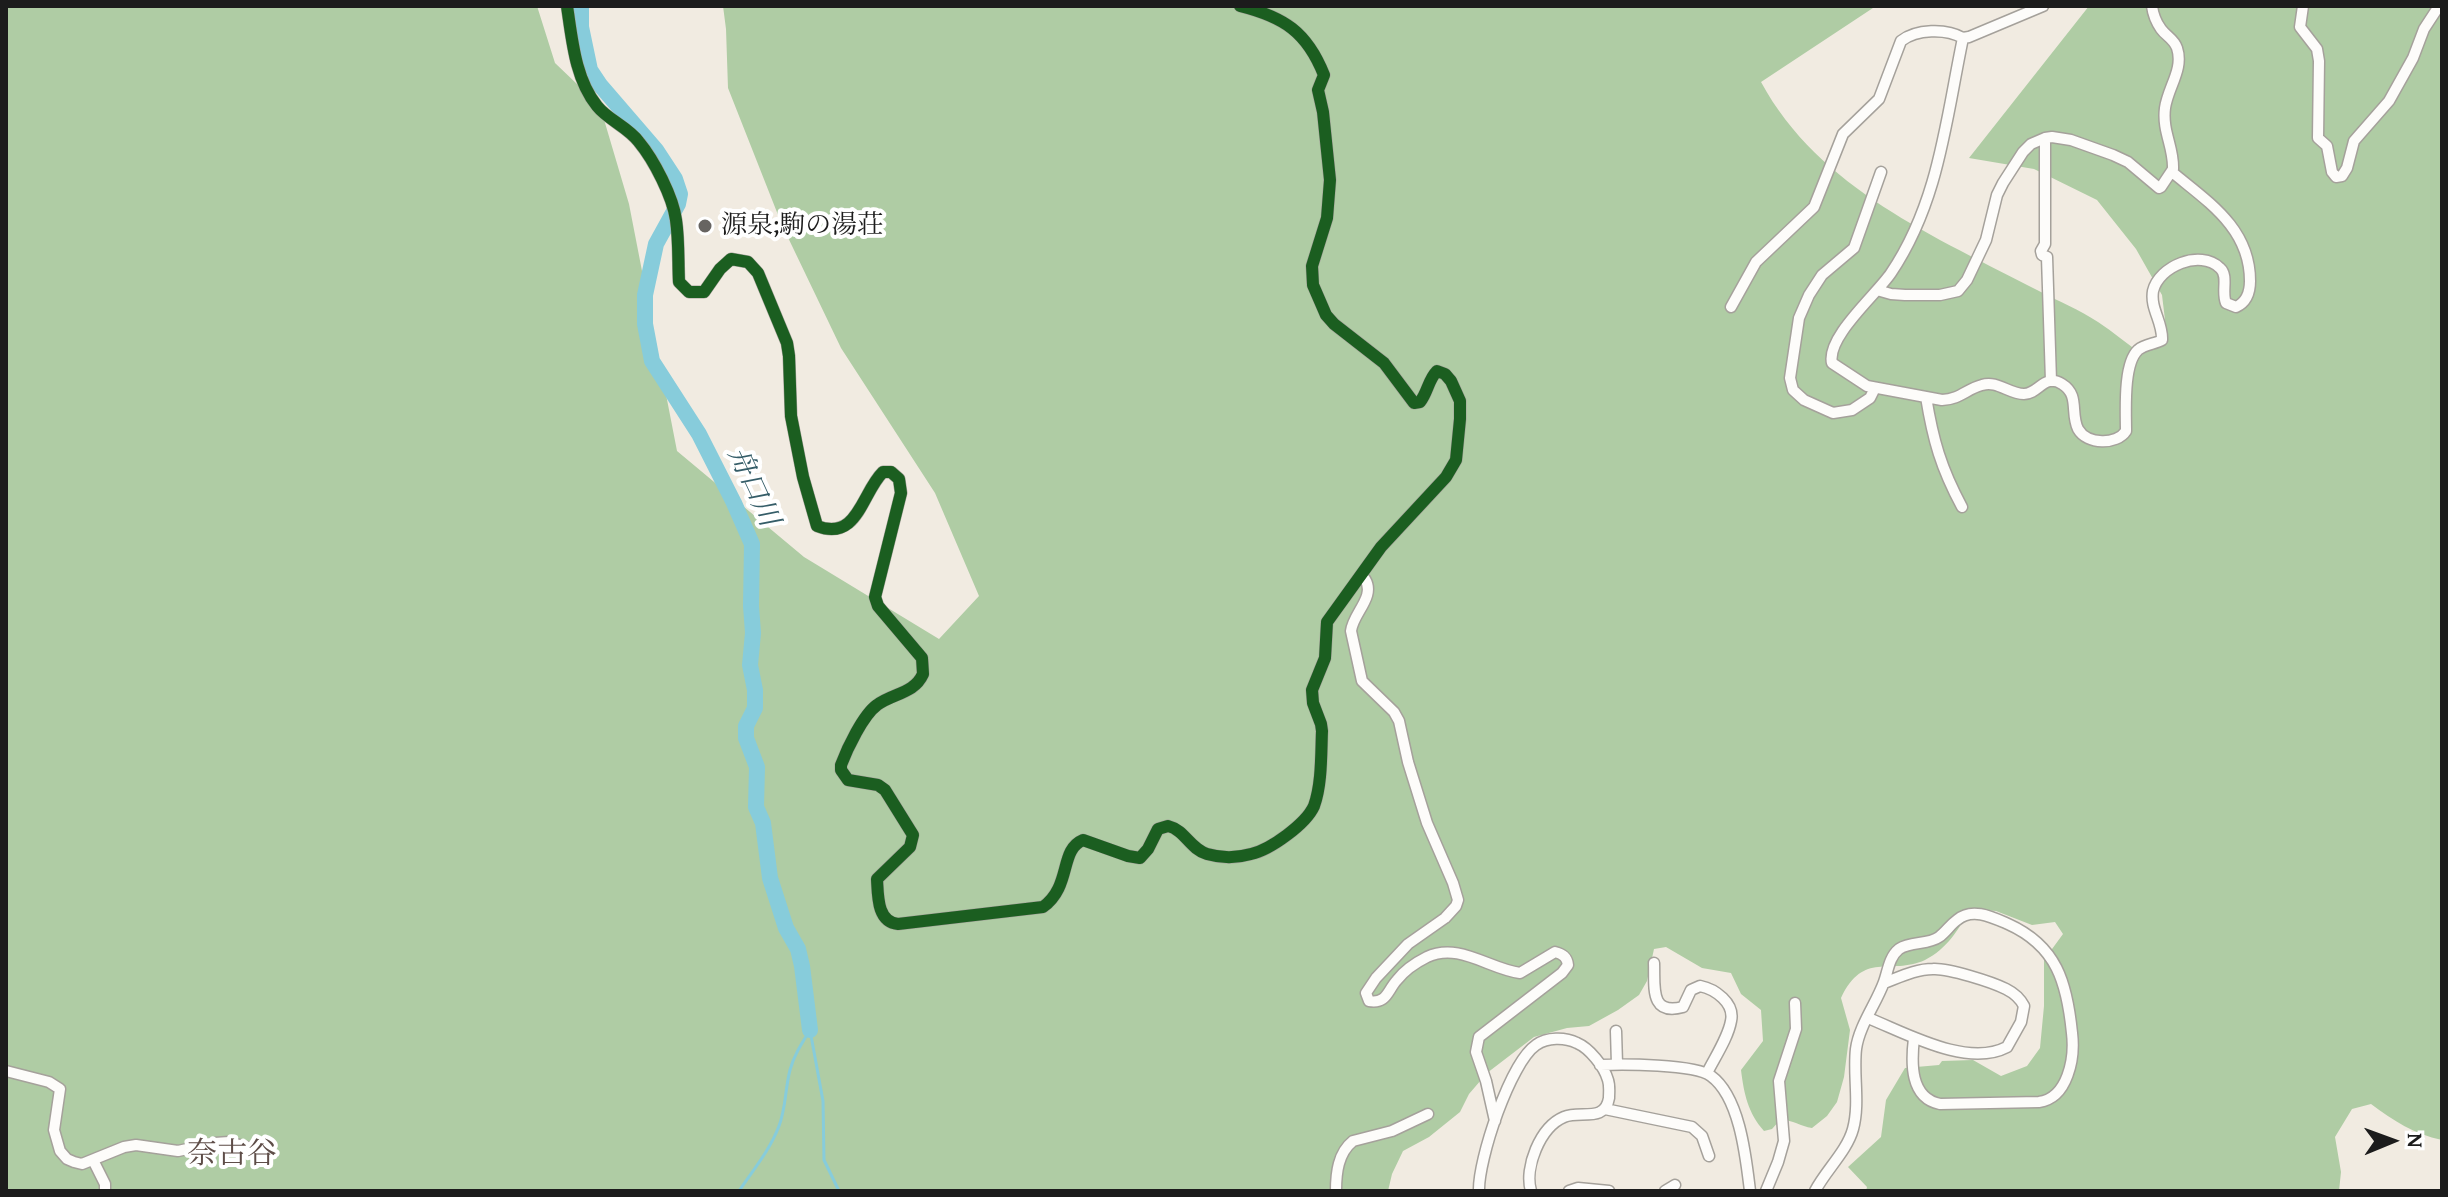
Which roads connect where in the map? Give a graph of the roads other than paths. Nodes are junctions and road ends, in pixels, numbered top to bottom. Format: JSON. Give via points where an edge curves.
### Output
{"nodes":[{"id":1,"x":567,"y":6,"type":"edge"},
{"id":2,"x":1240,"y":6,"type":"edge"},
{"id":3,"x":2043,"y":6,"type":"edge"},
{"id":4,"x":2152,"y":6,"type":"edge"},
{"id":5,"x":2303,"y":6,"type":"edge"},
{"id":6,"x":2439,"y":6,"type":"edge"},
{"id":7,"x":1963,"y":38,"type":"junction"},
{"id":8,"x":2045,"y":138,"type":"junction"},
{"id":9,"x":1881,"y":172,"type":"dead end"},
{"id":10,"x":2172,"y":172,"type":"junction"},
{"id":11,"x":1877,"y":290,"type":"junction"},
{"id":12,"x":1731,"y":307,"type":"dead end"},
{"id":13,"x":2051,"y":381,"type":"junction"},
{"id":14,"x":1875,"y":388,"type":"junction"},
{"id":15,"x":1926,"y":397,"type":"junction"},
{"id":16,"x":1962,"y":507,"type":"dead end"},
{"id":17,"x":1359,"y":578,"type":"junction"},
{"id":18,"x":1654,"y":963,"type":"dead end"},
{"id":19,"x":1884,"y":983,"type":"junction"},
{"id":20,"x":1795,"y":1003,"type":"dead end"},
{"id":21,"x":1868,"y":1018,"type":"junction"},
{"id":22,"x":1616,"y":1031,"type":"dead end"},
{"id":23,"x":1914,"y":1038,"type":"junction"},
{"id":24,"x":1617,"y":1064,"type":"junction"},
{"id":25,"x":1600,"y":1065,"type":"junction"},
{"id":26,"x":6,"y":1071,"type":"edge"},
{"id":27,"x":1707,"y":1073,"type":"junction"},
{"id":28,"x":1605,"y":1109,"type":"junction"},
{"id":29,"x":1428,"y":1114,"type":"dead end"},
{"id":30,"x":1495,"y":1121,"type":"junction"},
{"id":31,"x":267,"y":1153,"type":"dead end"},
{"id":32,"x":1709,"y":1156,"type":"dead end"},
{"id":33,"x":93,"y":1160,"type":"junction"},
{"id":34,"x":1529,"y":1179,"type":"junction"},
{"id":35,"x":105,"y":1191,"type":"edge"},
{"id":36,"x":1336,"y":1191,"type":"edge"},
{"id":37,"x":1479,"y":1191,"type":"edge"},
{"id":38,"x":1520,"y":1191,"type":"edge"},
{"id":39,"x":1531,"y":1191,"type":"edge"},
{"id":40,"x":1569,"y":1191,"type":"edge"},
{"id":41,"x":1608,"y":1191,"type":"edge"},
{"id":42,"x":1750,"y":1191,"type":"edge"},
{"id":43,"x":1766,"y":1191,"type":"edge"},
{"id":44,"x":1815,"y":1191,"type":"edge"}],
"edges":[{"from":1,"to":17,"type":"street","via":[[586,89],[598,108],[638,140],[667,192],[676,217],[679,282],[689,292],[704,292],[731,259],[748,262],[758,273],[787,343],[791,416],[814,522],[824,529],[844,526],[883,472],[899,479],[901,493],[875,597],[922,658],[923,674],[914,688],[875,706],[841,765],[848,780],[885,790],[913,835],[910,847],[877,879],[887,921],[919,923],[1043,907],[1060,889],[1078,841],[1140,858],[1158,829],[1168,826],[1200,851],[1240,856],[1289,833],[1316,799],[1322,731],[1312,690],[1325,658],[1327,622]]},
{"from":2,"to":17,"type":"street","via":[[1290,25],[1324,75],[1318,90],[1330,168],[1329,204],[1312,266],[1323,310],[1384,363],[1411,401],[1420,402],[1437,371],[1451,381],[1460,401],[1452,469]]},
{"from":3,"to":7,"type":"street"},
{"from":4,"to":10,"type":"street","via":[[2178,55],[2164,123]]},
{"from":5,"to":6,"type":"street","via":[[2300,27],[2317,49],[2319,61],[2318,138],[2327,146],[2336,177],[2347,168],[2358,135],[2389,101]]},
{"from":7,"to":11,"type":"street","via":[[1934,181],[1909,242]]},
{"from":7,"to":12,"type":"street","via":[[1944,31],[1901,41],[1879,99],[1843,134],[1814,207],[1756,262]]},
{"from":8,"to":10,"type":"street","via":[[2071,140],[2113,155],[2159,188]]},
{"from":8,"to":11,"type":"street","via":[[2023,152],[2003,183],[1986,240],[1958,291],[1905,295]]},
{"from":8,"to":13,"type":"street","via":[[2041,253],[2047,257]]},
{"from":9,"to":14,"type":"street","via":[[1854,248],[1822,275],[1809,295],[1799,318],[1790,378],[1804,400],[1833,413],[1852,410]]},
{"from":10,"to":13,"type":"street","via":[[2235,229],[2249,263],[2243,304],[2226,303],[2225,275],[2214,264],[2184,261],[2159,279],[2152,302],[2162,340],[2135,355],[2122,438],[2111,442],[2081,433],[2070,391]]},
{"from":11,"to":14,"type":"street","via":[[1844,330],[1831,356],[1832,363],[1857,382]]},
{"from":13,"to":15,"type":"street","via":[[2025,395],[1985,384],[1954,399]]},
{"from":14,"to":15,"type":"street"},
{"from":15,"to":16,"type":"street","via":[[1941,465]]},
{"from":17,"to":30,"type":"street","via":[[1370,586],[1351,631],[1362,681],[1399,721],[1427,823],[1458,900],[1445,918],[1408,944],[1376,978],[1366,993],[1369,1001],[1384,999],[1396,980],[1433,955],[1458,953],[1520,973],[1555,952],[1567,960],[1562,973],[1479,1037],[1476,1052]]},
{"from":18,"to":27,"type":"street","via":[[1660,1006],[1683,1007],[1691,990],[1700,986],[1729,1006],[1731,1021]]},
{"from":19,"to":21,"type":"street"},
{"from":19,"to":23,"type":"street","via":[[1914,972],[1942,970],[2005,988],[2024,1006],[2017,1034],[2007,1047],[1992,1053]]},
{"from":19,"to":23,"type":"street","via":[[1901,948],[1937,939],[1970,913],[1985,915],[2028,934],[2056,964],[2074,1046],[2068,1072],[2050,1099],[1948,1104],[1927,1100],[1918,1090]]},
{"from":20,"to":43,"type":"street","via":[[1796,1029],[1779,1081],[1784,1141]]},
{"from":21,"to":23,"type":"street"},
{"from":21,"to":44,"type":"street","via":[[1856,1047],[1853,1128]]},
{"from":22,"to":24,"type":"street"},
{"from":24,"to":25,"type":"street"},
{"from":24,"to":27,"type":"street"},
{"from":25,"to":28,"type":"street","via":[[1609,1082]]},
{"from":25,"to":30,"type":"street","via":[[1576,1042],[1539,1043],[1513,1075]]},
{"from":26,"to":33,"type":"street","via":[[58,1086],[54,1130],[60,1151],[74,1162]]},
{"from":27,"to":42,"type":"street","via":[[1735,1113]]},
{"from":28,"to":32,"type":"street","via":[[1692,1127],[1702,1136]]},
{"from":28,"to":34,"type":"street","via":[[1563,1118],[1549,1129]]},
{"from":29,"to":36,"type":"street","via":[[1349,1144],[1342,1154]]},
{"from":30,"to":37,"type":"street"},
{"from":31,"to":33,"type":"street","via":[[229,1142],[178,1151],[136,1145]]},
{"from":33,"to":35,"type":"street"},
{"from":34,"to":38,"type":"street"},
{"from":34,"to":39,"type":"street"},
{"from":40,"to":41,"type":"street"}]}
